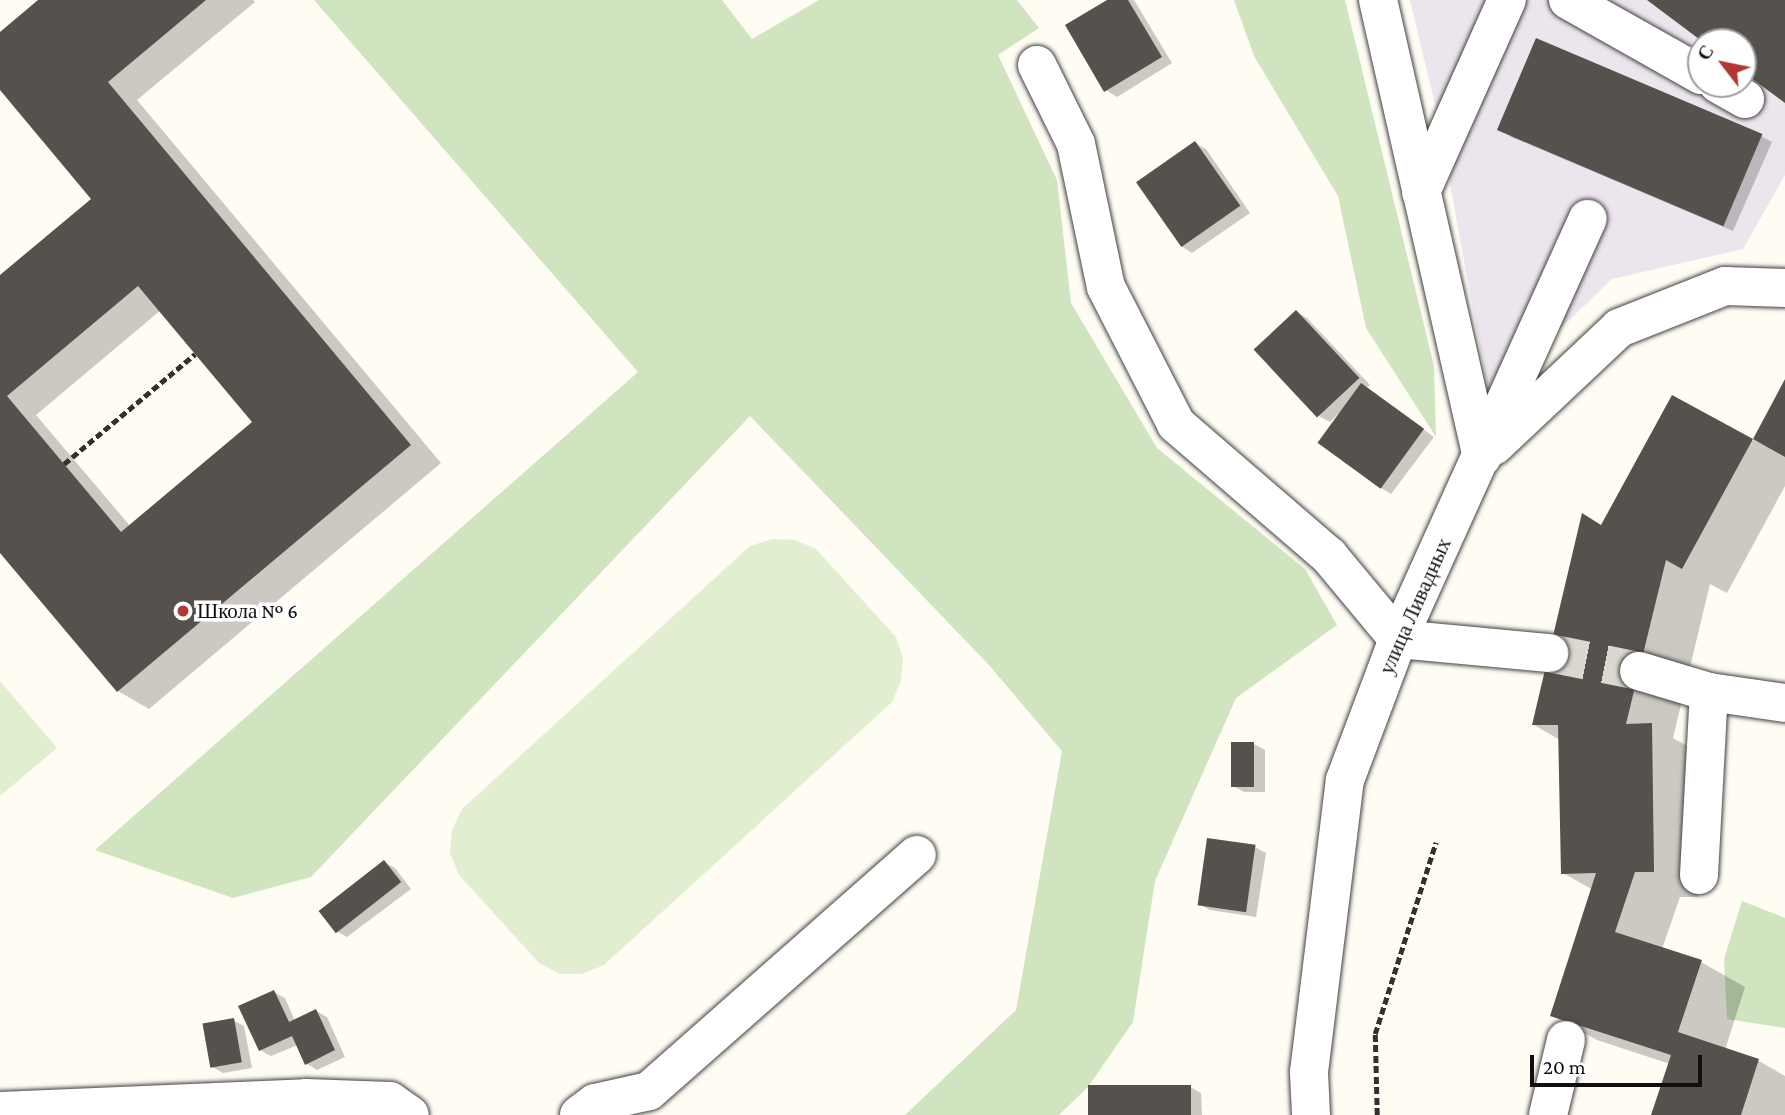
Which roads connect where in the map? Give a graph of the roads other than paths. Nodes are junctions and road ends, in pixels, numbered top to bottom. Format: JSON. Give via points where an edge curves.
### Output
{"nodes":[{"id":1,"x":1378,"y":0,"type":"edge"},
{"id":2,"x":1507,"y":0,"type":"edge"},
{"id":3,"x":1568,"y":0,"type":"edge"},
{"id":4,"x":1037,"y":65,"type":"dead end"},
{"id":5,"x":1687,"y":67,"type":"edge"},
{"id":6,"x":1421,"y":192,"type":"junction"},
{"id":7,"x":1588,"y":219,"type":"dead end"},
{"id":8,"x":1785,"y":288,"type":"edge"},
{"id":9,"x":1482,"y":457,"type":"junction"},
{"id":10,"x":1398,"y":639,"type":"junction"},
{"id":11,"x":1549,"y":653,"type":"tunnel mouth"},
{"id":12,"x":1639,"y":671,"type":"tunnel mouth"},
{"id":13,"x":1709,"y":692,"type":"junction"},
{"id":14,"x":1785,"y":703,"type":"edge"},
{"id":15,"x":917,"y":855,"type":"dead end"},
{"id":16,"x":1699,"y":875,"type":"dead end"},
{"id":17,"x":1566,"y":1040,"type":"dead end"},
{"id":18,"x":0,"y":1111,"type":"edge"},
{"id":19,"x":410,"y":1115,"type":"edge"},
{"id":20,"x":579,"y":1115,"type":"edge"},
{"id":21,"x":1311,"y":1115,"type":"edge"},
{"id":22,"x":1548,"y":1115,"type":"edge"}],
"edges":[{"from":1,"to":6,"type":"street"},
{"from":2,"to":6,"type":"street"},
{"from":3,"to":5,"type":"street"},
{"from":4,"to":10,"type":"street","via":[[1076,144],[1106,288],[1176,424],[1329,556]]},
{"from":6,"to":9,"type":"street"},
{"from":7,"to":9,"type":"street"},
{"from":8,"to":9,"type":"street","name":"улица Ливадных","via":[[1725,286],[1619,328]]},
{"from":9,"to":10,"type":"street","name":"улица Ливадных"},
{"from":10,"to":11,"type":"street"},
{"from":10,"to":21,"type":"street","name":"улица Ливадных","via":[[1345,779],[1309,1072]]},
{"from":12,"to":13,"type":"street"},
{"from":13,"to":14,"type":"street"},
{"from":13,"to":16,"type":"street"},
{"from":15,"to":20,"type":"street","via":[[649,1091],[595,1103]]},
{"from":17,"to":22,"type":"street"},
{"from":18,"to":19,"type":"street","via":[[306,1098],[390,1101]]}]}
